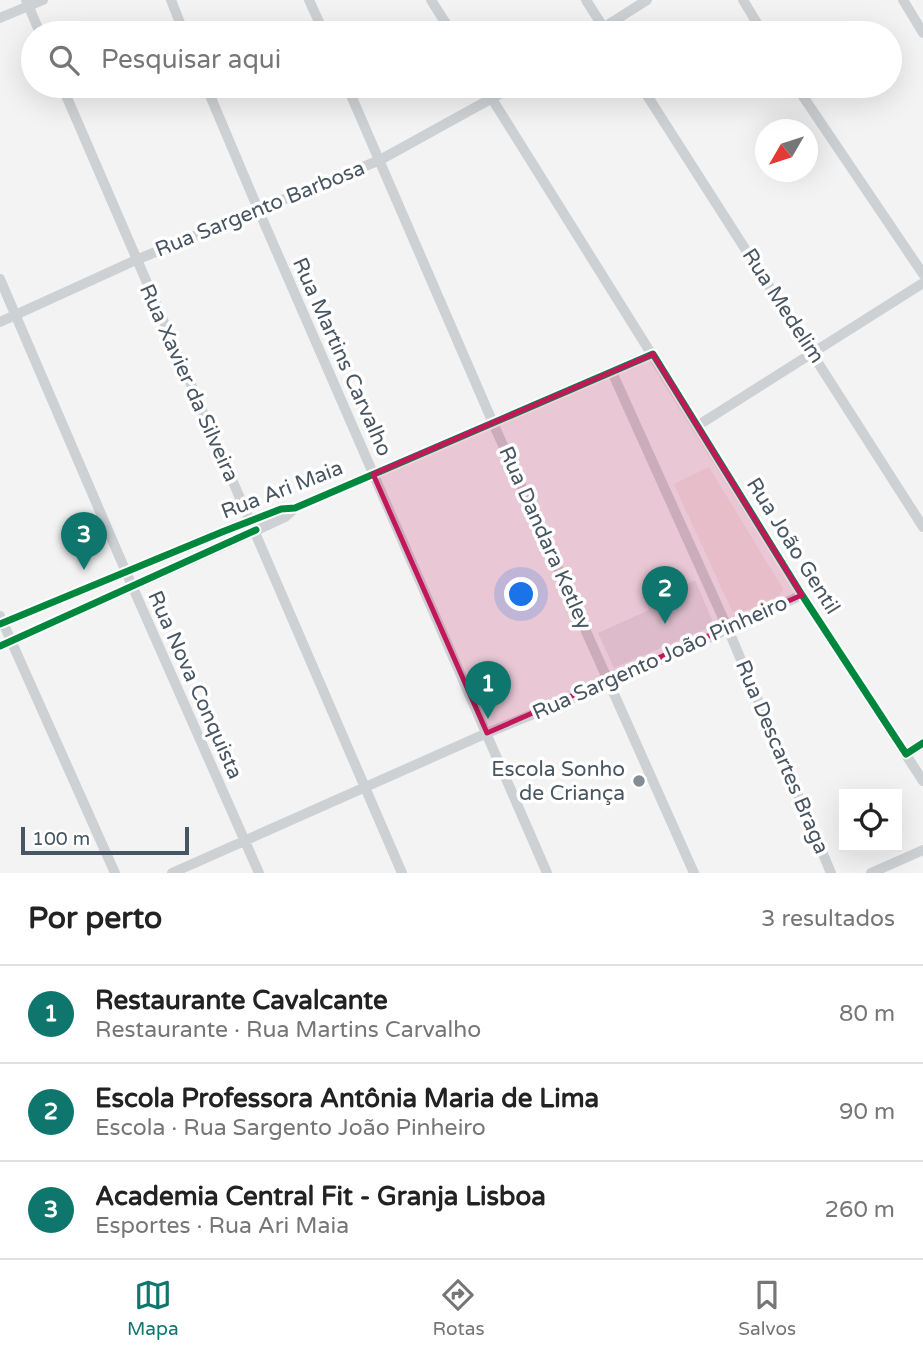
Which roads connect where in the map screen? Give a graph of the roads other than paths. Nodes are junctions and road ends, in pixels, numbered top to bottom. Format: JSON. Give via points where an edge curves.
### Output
{"nodes":[{"id":1,"x":43,"y":0,"type":"edge"},
{"id":2,"x":170,"y":0,"type":"edge"},
{"id":3,"x":309,"y":0,"type":"edge"},
{"id":4,"x":431,"y":0,"type":"edge"},
{"id":5,"x":586,"y":0,"type":"edge"},
{"id":6,"x":647,"y":0,"type":"edge"},
{"id":7,"x":743,"y":0,"type":"edge"},
{"id":8,"x":903,"y":0,"type":"edge"},
{"id":9,"x":27,"y":3,"type":"edge"},
{"id":10,"x":0,"y":18,"type":"edge"},
{"id":11,"x":35,"y":21,"type":"edge"},
{"id":12,"x":179,"y":21,"type":"edge"},
{"id":13,"x":319,"y":21,"type":"edge"},
{"id":14,"x":444,"y":21,"type":"edge"},
{"id":15,"x":597,"y":21,"type":"edge"},
{"id":16,"x":617,"y":21,"type":"edge"},
{"id":17,"x":756,"y":21,"type":"edge"},
{"id":18,"x":923,"y":33,"type":"edge"},
{"id":19,"x":67,"y":98,"type":"edge"},
{"id":20,"x":211,"y":98,"type":"edge"},
{"id":21,"x":352,"y":98,"type":"edge"},
{"id":22,"x":649,"y":98,"type":"edge"},
{"id":23,"x":804,"y":98,"type":"edge"},
{"id":24,"x":493,"y":99,"type":"joint"},
{"id":25,"x":380,"y":159,"type":"junction"},
{"id":26,"x":258,"y":209,"type":"junction"},
{"id":27,"x":136,"y":260,"type":"junction"},
{"id":28,"x":923,"y":274,"type":"edge"},
{"id":29,"x":0,"y":279,"type":"edge"},
{"id":30,"x":923,"y":283,"type":"edge"},
{"id":31,"x":16,"y":315,"type":"junction"},
{"id":32,"x":0,"y":322,"type":"edge"},
{"id":33,"x":813,"y":353,"type":"junction"},
{"id":34,"x":653,"y":354,"type":"junction"},
{"id":35,"x":612,"y":372,"type":"junction"},
{"id":36,"x":493,"y":424,"type":"junction"},
{"id":37,"x":697,"y":426,"type":"junction"},
{"id":38,"x":373,"y":474,"type":"junction"},
{"id":39,"x":252,"y":526,"type":"junction"},
{"id":40,"x":923,"y":527,"type":"edge"},
{"id":41,"x":126,"y":572,"type":"junction"},
{"id":42,"x":132,"y":586,"type":"junction"},
{"id":43,"x":802,"y":595,"type":"junction"},
{"id":44,"x":1,"y":621,"type":"edge"},
{"id":45,"x":728,"y":629,"type":"junction"},
{"id":46,"x":11,"y":642,"type":"junction"},
{"id":47,"x":0,"y":646,"type":"edge"},
{"id":48,"x":610,"y":683,"type":"junction"},
{"id":49,"x":487,"y":733,"type":"junction"},
{"id":50,"x":923,"y":743,"type":"edge"},
{"id":51,"x":906,"y":754,"type":"junction"},
{"id":52,"x":923,"y":781,"type":"edge"},
{"id":53,"x":365,"y":788,"type":"junction"},
{"id":54,"x":246,"y":842,"type":"junction"},
{"id":55,"x":923,"y":850,"type":"edge"},
{"id":56,"x":115,"y":873,"type":"edge"},
{"id":57,"x":172,"y":873,"type":"edge"},
{"id":58,"x":259,"y":873,"type":"edge"},
{"id":59,"x":402,"y":873,"type":"edge"},
{"id":60,"x":547,"y":873,"type":"edge"},
{"id":61,"x":694,"y":873,"type":"edge"},
{"id":62,"x":831,"y":873,"type":"edge"},
{"id":63,"x":871,"y":873,"type":"edge"}],
"edges":[{"from":1,"to":9,"type":"street"},
{"from":2,"to":12,"type":"street"},
{"from":3,"to":13,"type":"street"},
{"from":4,"to":14,"type":"street"},
{"from":5,"to":15,"type":"street"},
{"from":6,"to":16,"type":"street"},
{"from":7,"to":17,"type":"street"},
{"from":8,"to":18,"type":"street"},
{"from":9,"to":10,"type":"street"},
{"from":9,"to":11,"type":"street"},
{"from":19,"to":27,"type":"street","name":"Rua Xavier da Silveira"},
{"from":20,"to":26,"type":"street","name":"Rua Martins Carvalho"},
{"from":21,"to":25,"type":"street","name":"Rua Dandara Ketley"},
{"from":22,"to":33,"type":"street","name":"Rua Medelim"},
{"from":23,"to":28,"type":"street"},
{"from":24,"to":25,"type":"street","name":"Rua Sargento Barbosa"},
{"from":24,"to":34,"type":"street","name":"Rua João Gentil"},
{"from":25,"to":26,"type":"street","name":"Rua Sargento Barbosa"},
{"from":25,"to":36,"type":"street","name":"Rua Dandara Ketley"},
{"from":26,"to":27,"type":"street","name":"Rua Sargento Barbosa"},
{"from":26,"to":38,"type":"street","name":"Rua Martins Carvalho"},
{"from":27,"to":31,"type":"street","name":"Rua Sargento Barbosa"},
{"from":27,"to":39,"type":"street","name":"Rua Xavier da Silveira"},
{"from":29,"to":31,"type":"street","name":"Rua Nova Conquista"},
{"from":30,"to":33,"type":"street"},
{"from":31,"to":32,"type":"street","name":"Rua Sargento Barbosa"},
{"from":31,"to":41,"type":"street","name":"Rua Nova Conquista"},
{"from":33,"to":37,"type":"street"},
{"from":33,"to":40,"type":"street","name":"Rua Medelim"},
{"from":34,"to":35,"type":"street","name":"Rua Ari Maia"},
{"from":34,"to":37,"type":"street","name":"Rua João Gentil"},
{"from":35,"to":36,"type":"street","name":"Rua Ari Maia"},
{"from":35,"to":45,"type":"street","name":"Rua Descartes Braga"},
{"from":36,"to":38,"type":"street","name":"Rua Ari Maia"},
{"from":36,"to":48,"type":"street","name":"Rua Dandara Ketley"},
{"from":37,"to":43,"type":"street","name":"Rua João Gentil"},
{"from":38,"to":39,"type":"street","name":"Rua Ari Maia","via":[[295,508],[285,517]]},
{"from":38,"to":49,"type":"street","name":"Rua Martins Carvalho"},
{"from":39,"to":41,"type":"street","name":"Rua Ari Maia"},
{"from":39,"to":42,"type":"street","name":"Rua Ari Maia"},
{"from":39,"to":53,"type":"street","name":"Rua Xavier da Silveira"},
{"from":41,"to":42,"type":"street","name":"Rua Nova Conquista"},
{"from":41,"to":44,"type":"street","name":"Rua Ari Maia"},
{"from":42,"to":46,"type":"street","name":"Rua Ari Maia"},
{"from":42,"to":54,"type":"street","name":"Rua Nova Conquista"},
{"from":43,"to":45,"type":"street","name":"Rua Sargento João Pinheiro"},
{"from":43,"to":51,"type":"street","name":"Rua João Gentil"},
{"from":44,"to":46,"type":"street"},
{"from":45,"to":48,"type":"street","name":"Rua Sargento João Pinheiro"},
{"from":45,"to":62,"type":"street","name":"Rua Descartes Braga"},
{"from":46,"to":47,"type":"street","name":"Rua Ari Maia"},
{"from":46,"to":56,"type":"street"},
{"from":48,"to":49,"type":"street","name":"Rua Sargento João Pinheiro"},
{"from":48,"to":61,"type":"street","name":"Rua Dandara Ketley"},
{"from":49,"to":53,"type":"street","name":"Rua Sargento João Pinheiro"},
{"from":49,"to":60,"type":"street","name":"Rua Martins Carvalho"},
{"from":50,"to":51,"type":"street"},
{"from":51,"to":52,"type":"street","name":"Rua João Gentil"},
{"from":53,"to":54,"type":"street","name":"Rua Sargento João Pinheiro"},
{"from":53,"to":59,"type":"street","name":"Rua Xavier da Silveira"},
{"from":54,"to":57,"type":"street","name":"Rua Sargento João Pinheiro"},
{"from":54,"to":58,"type":"street","name":"Rua Nova Conquista"},
{"from":55,"to":63,"type":"street"}]}
